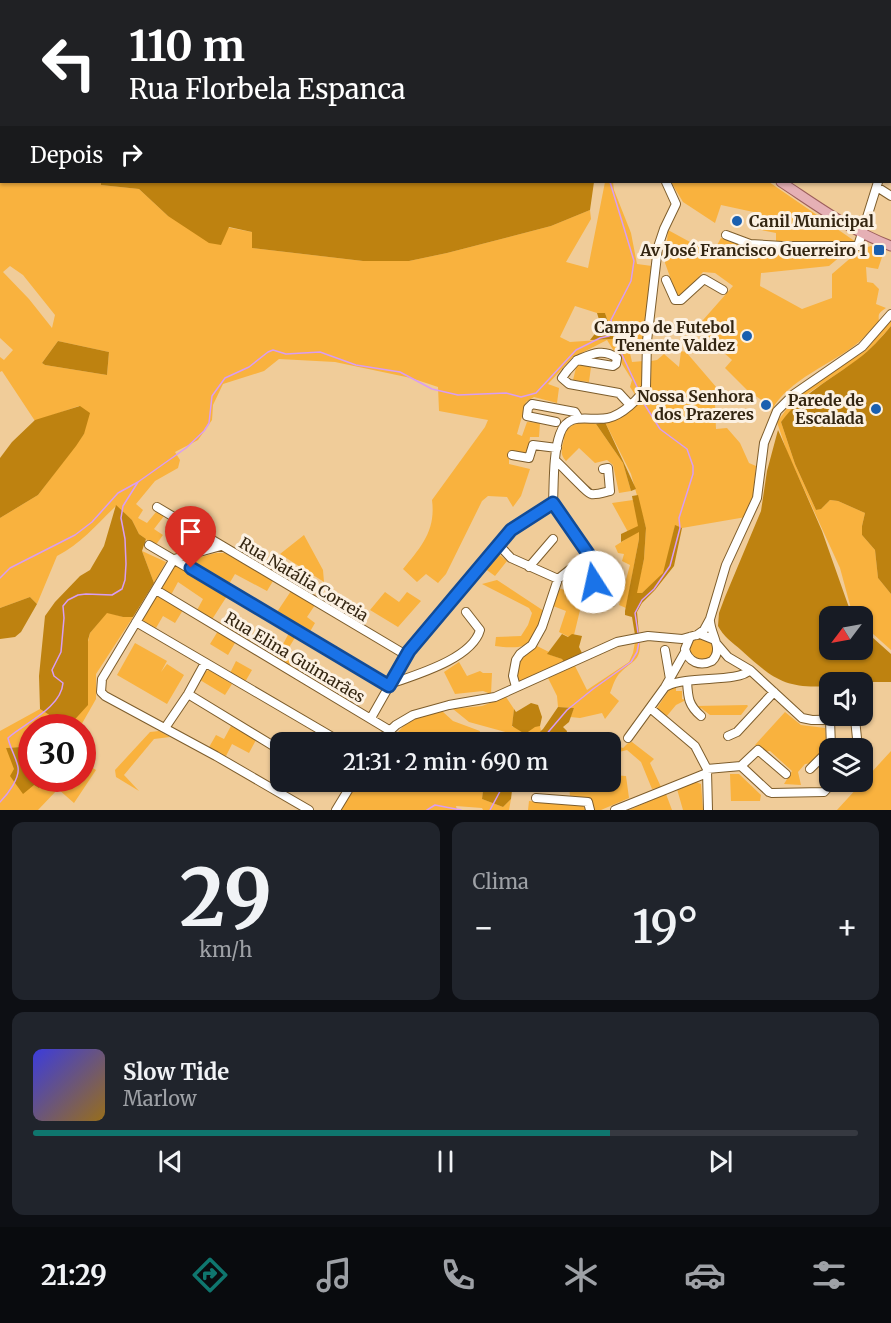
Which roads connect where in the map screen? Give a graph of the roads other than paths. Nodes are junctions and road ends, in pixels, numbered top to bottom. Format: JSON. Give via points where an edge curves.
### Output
{"nodes":[{"id":1,"x":666,"y":183,"type":"edge"},
{"id":2,"x":783,"y":183,"type":"edge"},
{"id":3,"x":877,"y":184,"type":"edge"},
{"id":4,"x":891,"y":196,"type":"edge"},
{"id":5,"x":862,"y":234,"type":"junction"},
{"id":6,"x":726,"y":236,"type":"dead end"},
{"id":7,"x":891,"y":246,"type":"edge"},
{"id":8,"x":666,"y":280,"type":"dead end"},
{"id":9,"x":723,"y":290,"type":"dead end"},
{"id":10,"x":891,"y":314,"type":"edge"},
{"id":11,"x":578,"y":360,"type":"dead end"},
{"id":12,"x":630,"y":405,"type":"junction"},
{"id":13,"x":582,"y":418,"type":"junction"},
{"id":14,"x":556,"y":422,"type":"dead end"},
{"id":15,"x":557,"y":448,"type":"junction"},
{"id":16,"x":512,"y":455,"type":"dead end"},
{"id":17,"x":556,"y":461,"type":"junction"},
{"id":18,"x":603,"y":469,"type":"dead end"},
{"id":19,"x":553,"y":503,"type":"junction"},
{"id":20,"x":157,"y":507,"type":"dead end"},
{"id":21,"x":553,"y":539,"type":"dead end"},
{"id":22,"x":498,"y":544,"type":"junction"},
{"id":23,"x":149,"y":545,"type":"dead end"},
{"id":24,"x":220,"y":546,"type":"junction"},
{"id":25,"x":174,"y":559,"type":"junction"},
{"id":26,"x":530,"y":567,"type":"junction"},
{"id":27,"x":573,"y":567,"type":"dead end"},
{"id":28,"x":558,"y":579,"type":"junction"},
{"id":29,"x":156,"y":590,"type":"junction"},
{"id":30,"x":612,"y":602,"type":"dead end"},
{"id":31,"x":466,"y":612,"type":"dead end"},
{"id":32,"x":710,"y":619,"type":"junction"},
{"id":33,"x":136,"y":622,"type":"junction"},
{"id":34,"x":694,"y":636,"type":"junction"},
{"id":35,"x":661,"y":637,"type":"junction"},
{"id":36,"x":716,"y":642,"type":"junction"},
{"id":37,"x":665,"y":650,"type":"dead end"},
{"id":38,"x":685,"y":650,"type":"junction"},
{"id":39,"x":406,"y":655,"type":"junction"},
{"id":40,"x":728,"y":657,"type":"junction"},
{"id":41,"x":712,"y":661,"type":"junction"},
{"id":42,"x":695,"y":662,"type":"junction"},
{"id":43,"x":205,"y":663,"type":"junction"},
{"id":44,"x":750,"y":670,"type":"junction"},
{"id":45,"x":673,"y":675,"type":"junction"},
{"id":46,"x":687,"y":681,"type":"junction"},
{"id":47,"x":389,"y":685,"type":"junction"},
{"id":48,"x":516,"y":687,"type":"junction"},
{"id":49,"x":665,"y":687,"type":"junction"},
{"id":50,"x":774,"y":692,"type":"junction"},
{"id":51,"x":188,"y":694,"type":"junction"},
{"id":52,"x":650,"y":708,"type":"junction"},
{"id":53,"x":701,"y":716,"type":"dead end"},
{"id":54,"x":371,"y":718,"type":"junction"},
{"id":55,"x":819,"y":720,"type":"edge"},
{"id":56,"x":165,"y":728,"type":"junction"},
{"id":57,"x":389,"y":730,"type":"joint"},
{"id":58,"x":323,"y":732,"type":"edge"},
{"id":59,"x":728,"y":736,"type":"dead end"},
{"id":60,"x":628,"y":738,"type":"dead end"},
{"id":61,"x":270,"y":744,"type":"edge"},
{"id":62,"x":819,"y":760,"type":"edge"},
{"id":63,"x":741,"y":766,"type":"junction"},
{"id":64,"x":810,"y":769,"type":"dead end"},
{"id":65,"x":707,"y":771,"type":"junction"},
{"id":66,"x":786,"y":774,"type":"dead end"},
{"id":67,"x":347,"y":792,"type":"edge"},
{"id":68,"x":824,"y":792,"type":"edge"},
{"id":69,"x":536,"y":798,"type":"dead end"},
{"id":70,"x":589,"y":806,"type":"edge"},
{"id":71,"x":309,"y":810,"type":"edge"},
{"id":72,"x":336,"y":810,"type":"edge"},
{"id":73,"x":615,"y":810,"type":"edge"},
{"id":74,"x":708,"y":810,"type":"edge"}],
"edges":[{"from":1,"to":12,"type":"street","via":[[676,204],[658,247],[646,387]]},
{"from":2,"to":5,"type":"main road"},
{"from":3,"to":4,"type":"street"},
{"from":3,"to":5,"type":"street"},
{"from":5,"to":6,"type":"street","via":[[858,246],[750,244]]},
{"from":5,"to":7,"type":"main road"},
{"from":8,"to":9,"type":"street","via":[[675,300],[681,300],[704,279]]},
{"from":10,"to":32,"type":"street","via":[[862,347],[794,394],[777,411],[764,443],[757,498],[726,566]]},
{"from":11,"to":12,"type":"street","via":[[562,378],[564,382],[619,393]]},
{"from":12,"to":13,"type":"street","via":[[614,417]]},
{"from":13,"to":14,"type":"street","via":[[584,410],[532,404],[528,408],[527,416]]},
{"from":13,"to":15,"type":"street","via":[[563,427]]},
{"from":15,"to":16,"type":"street","via":[[538,444],[533,445],[529,458]]},
{"from":15,"to":17,"type":"street"},
{"from":17,"to":18,"type":"street","via":[[591,494],[610,491],[608,468]]},
{"from":17,"to":19,"type":"street"},
{"from":19,"to":22,"type":"street","via":[[518,524]]},
{"from":19,"to":30,"type":"street","via":[[598,568],[589,596]]},
{"from":20,"to":24,"type":"street","name":"Rua Natália Correia"},
{"from":21,"to":26,"type":"street"},
{"from":22,"to":26,"type":"street","via":[[511,558]]},
{"from":22,"to":39,"type":"street"},
{"from":23,"to":25,"type":"street"},
{"from":24,"to":25,"type":"street"},
{"from":24,"to":39,"type":"street","name":"Rua Natália Correia"},
{"from":25,"to":29,"type":"street"},
{"from":25,"to":47,"type":"street"},
{"from":26,"to":28,"type":"street"},
{"from":27,"to":28,"type":"street"},
{"from":28,"to":48,"type":"street","via":[[543,627],[516,660]]},
{"from":29,"to":33,"type":"street"},
{"from":29,"to":54,"type":"street","name":"Rua Elina Guimarães"},
{"from":31,"to":47,"type":"street","via":[[480,630],[466,649],[435,668]]},
{"from":32,"to":34,"type":"street","via":[[704,630]]},
{"from":32,"to":36,"type":"street"},
{"from":33,"to":43,"type":"street"},
{"from":33,"to":56,"type":"street","via":[[102,681],[101,692]]},
{"from":34,"to":35,"type":"street"},
{"from":34,"to":36,"type":"street"},
{"from":34,"to":38,"type":"street","via":[[687,640]]},
{"from":35,"to":38,"type":"street"},
{"from":35,"to":48,"type":"street","via":[[617,642]]},
{"from":36,"to":40,"type":"street"},
{"from":36,"to":41,"type":"street","via":[[718,652]]},
{"from":37,"to":45,"type":"street"},
{"from":38,"to":42,"type":"street"},
{"from":38,"to":45,"type":"street"},
{"from":39,"to":47,"type":"street"},
{"from":40,"to":41,"type":"street"},
{"from":40,"to":44,"type":"street"},
{"from":41,"to":42,"type":"street"},
{"from":42,"to":45,"type":"street"},
{"from":43,"to":51,"type":"street"},
{"from":43,"to":58,"type":"street"},
{"from":44,"to":46,"type":"street","via":[[739,676]]},
{"from":44,"to":50,"type":"street"},
{"from":45,"to":49,"type":"street"},
{"from":46,"to":49,"type":"street"},
{"from":46,"to":53,"type":"street","via":[[690,704]]},
{"from":47,"to":54,"type":"street"},
{"from":48,"to":57,"type":"street","via":[[487,699],[413,715]]},
{"from":49,"to":52,"type":"street"},
{"from":50,"to":55,"type":"street","via":[[802,718]]},
{"from":50,"to":59,"type":"street","via":[[737,732]]},
{"from":51,"to":56,"type":"street"},
{"from":51,"to":61,"type":"street"},
{"from":52,"to":60,"type":"street"},
{"from":52,"to":65,"type":"street","via":[[695,746]]},
{"from":54,"to":57,"type":"street","name":"Rua Elina Guimarães"},
{"from":56,"to":71,"type":"street"},
{"from":62,"to":64,"type":"street"},
{"from":63,"to":65,"type":"street"},
{"from":63,"to":66,"type":"street","via":[[758,750]]},
{"from":63,"to":68,"type":"street","via":[[772,793]]},
{"from":65,"to":73,"type":"street"},
{"from":65,"to":74,"type":"street"},
{"from":67,"to":72,"type":"street"},
{"from":69,"to":70,"type":"street"}]}
